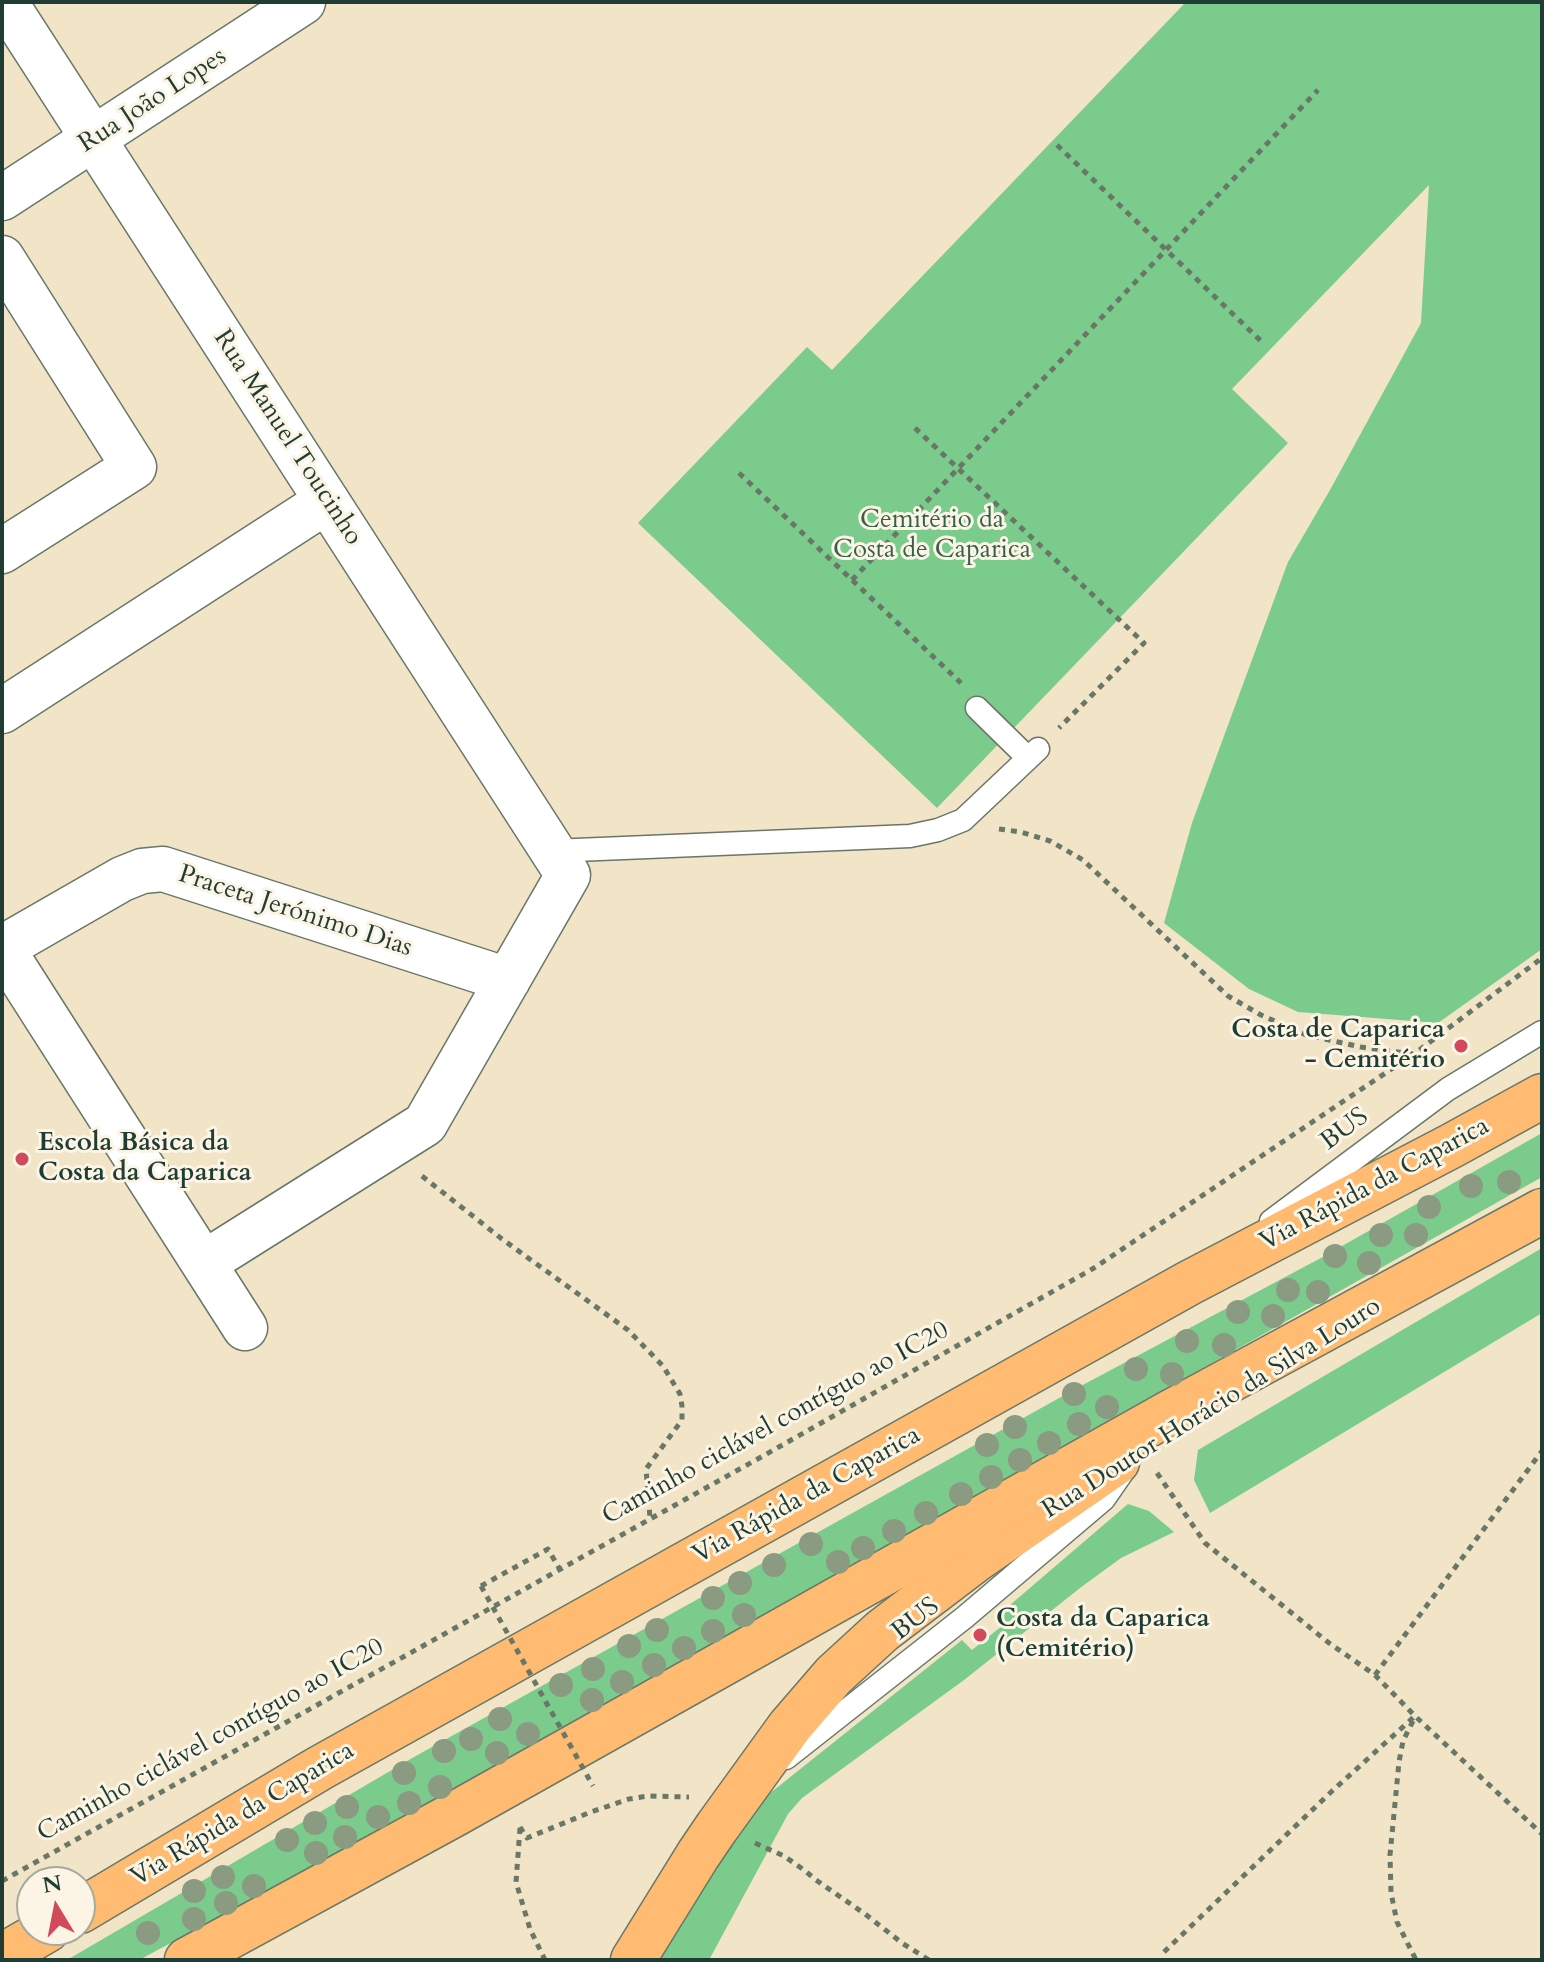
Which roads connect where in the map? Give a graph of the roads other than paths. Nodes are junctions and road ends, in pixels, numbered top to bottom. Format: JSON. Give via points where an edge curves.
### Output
{"nodes":[{"id":1,"x":5,"y":2,"type":"edge"},
{"id":2,"x":303,"y":2,"type":"edge"},
{"id":3,"x":94,"y":140,"type":"junction"},
{"id":4,"x":2,"y":198,"type":"edge"},
{"id":5,"x":2,"y":258,"type":"edge"},
{"id":6,"x":327,"y":501,"type":"junction"},
{"id":7,"x":2,"y":551,"type":"edge"},
{"id":8,"x":977,"y":708,"type":"dead end"},
{"id":9,"x":2,"y":711,"type":"edge"},
{"id":10,"x":560,"y":863,"type":"junction"},
{"id":11,"x":2,"y":948,"type":"edge"},
{"id":12,"x":508,"y":980,"type":"junction"},
{"id":13,"x":1542,"y":1032,"type":"edge"},
{"id":14,"x":1542,"y":1096,"type":"edge"},
{"id":15,"x":1540,"y":1212,"type":"edge"},
{"id":16,"x":204,"y":1263,"type":"junction"},
{"id":17,"x":1189,"y":1283,"type":"junction"},
{"id":18,"x":245,"y":1328,"type":"dead end"},
{"id":19,"x":1140,"y":1447,"type":"junction"},
{"id":20,"x":717,"y":1827,"type":"junction"},
{"id":21,"x":96,"y":1901,"type":"edge"},
{"id":22,"x":187,"y":1960,"type":"edge"},
{"id":23,"x":633,"y":1960,"type":"edge"}],
"edges":[{"from":1,"to":3,"type":"street","name":"Rua Manuel Toucinho"},
{"from":2,"to":3,"type":"street","name":"Rua João Lopes"},
{"from":3,"to":4,"type":"street","name":"Rua João Lopes"},
{"from":3,"to":6,"type":"street","name":"Rua Manuel Toucinho"},
{"from":5,"to":7,"type":"street","via":[[134,467]]},
{"from":6,"to":9,"type":"street"},
{"from":6,"to":10,"type":"street","name":"Rua Manuel Toucinho"},
{"from":8,"to":10,"type":"lane","via":[[1033,754],[963,820],[938,830]]},
{"from":10,"to":12,"type":"street"},
{"from":11,"to":12,"type":"street","name":"Praceta Jerónimo Dias","via":[[122,879],[163,869]]},
{"from":11,"to":16,"type":"street"},
{"from":12,"to":16,"type":"street","via":[[425,1124]]},
{"from":13,"to":17,"type":"lane","name":"BUS","via":[[1436,1097]]},
{"from":14,"to":17,"type":"main road","name":"Via Rápida da Caparica"},
{"from":15,"to":19,"type":"main road","name":"Rua Doutor Horácio da Silva Louro"},
{"from":15,"to":22,"type":"main road","via":[[1157,1419]]},
{"from":16,"to":18,"type":"street"},
{"from":17,"to":21,"type":"main road","name":"Via Rápida da Caparica","via":[[320,1768]]},
{"from":19,"to":20,"type":"lane","name":"BUS","via":[[1104,1499],[782,1761]]},
{"from":19,"to":20,"type":"main road","name":"Rua Doutor Horácio da Silva Louro","via":[[882,1631],[790,1726]]},
{"from":20,"to":23,"type":"main road","name":"Rua Doutor Horácio da Silva Louro"}]}
